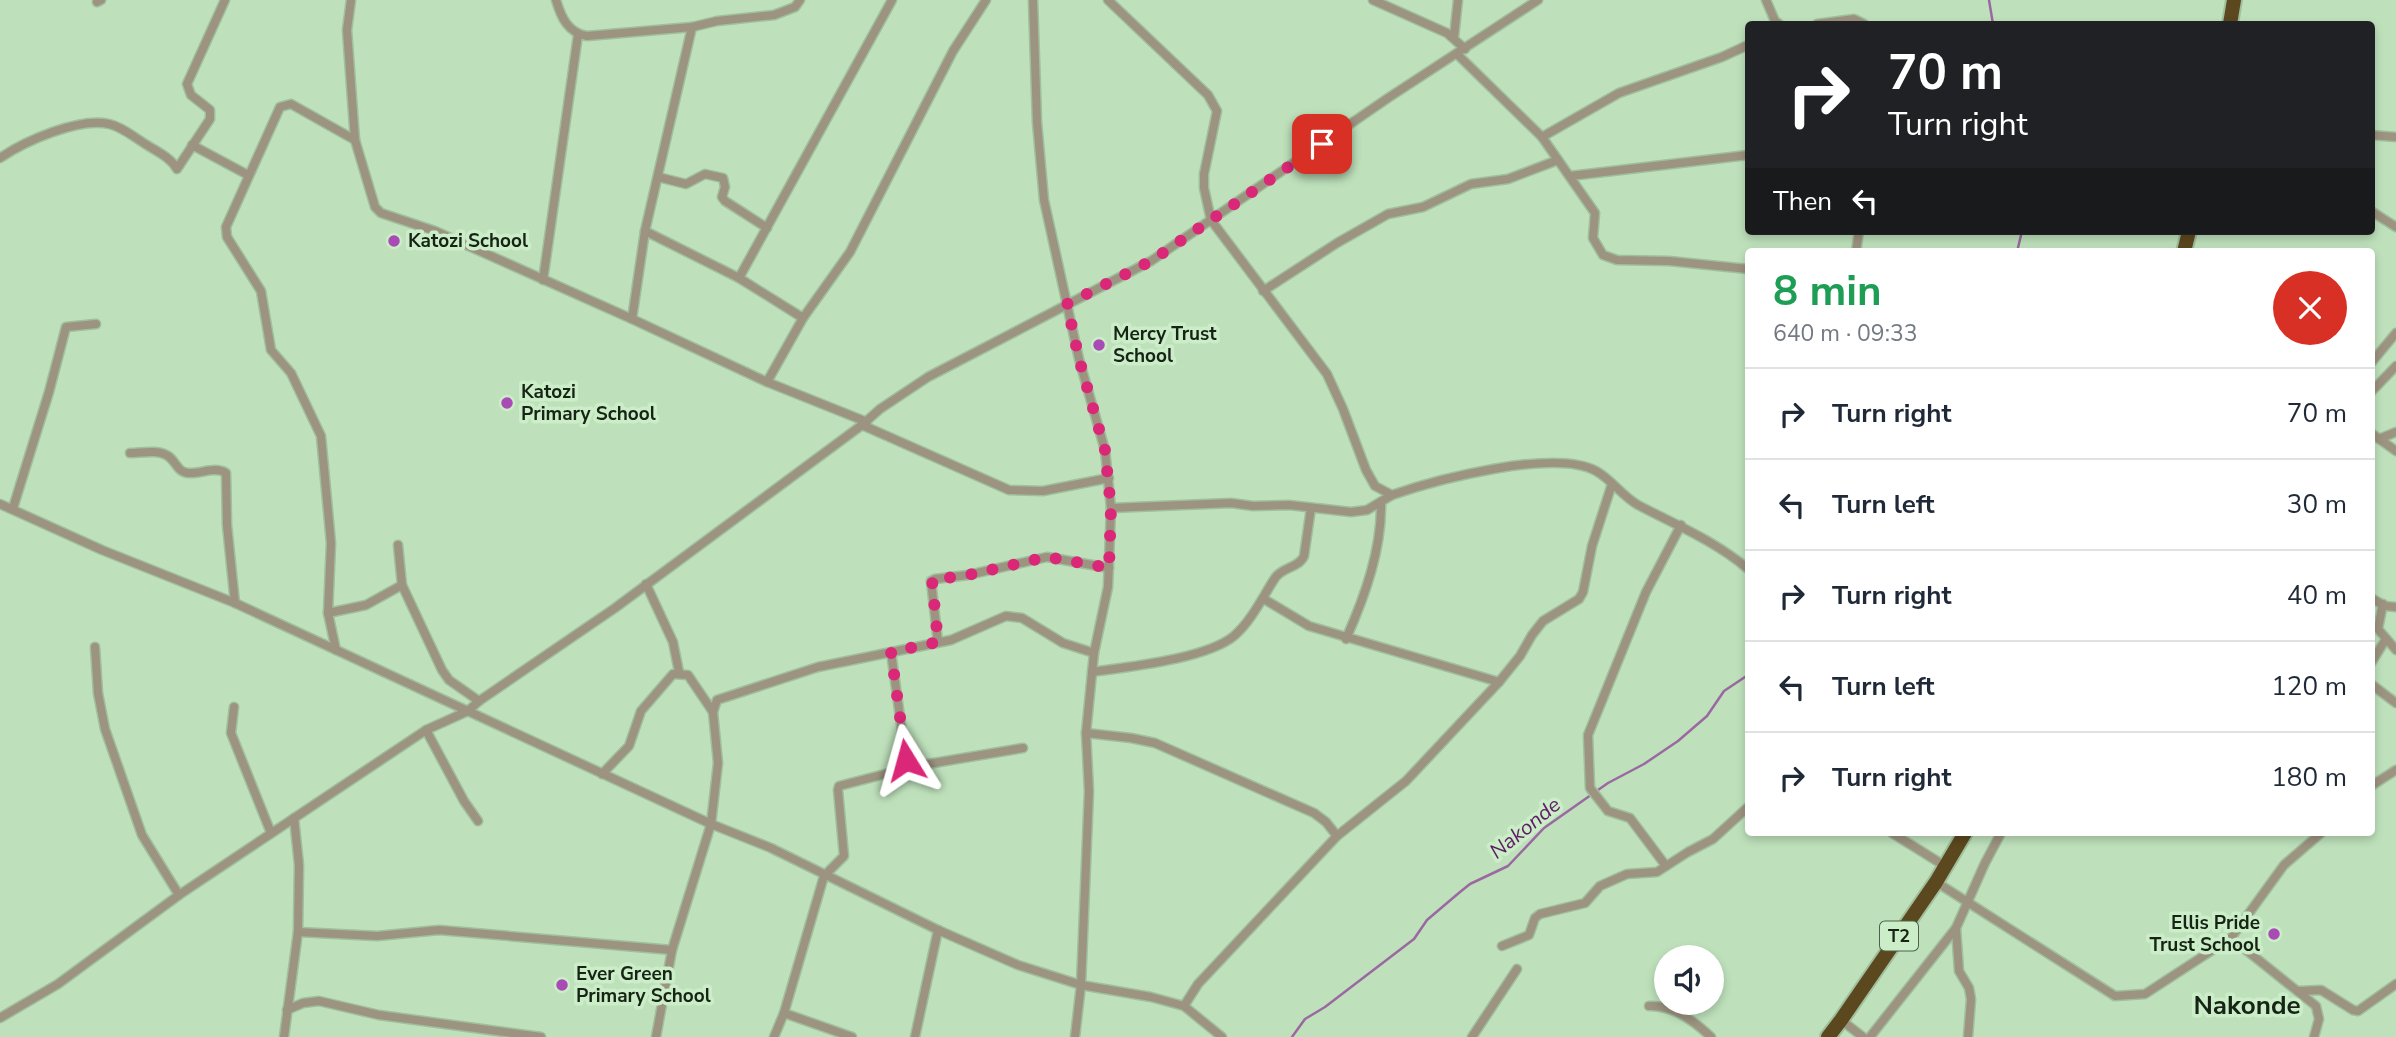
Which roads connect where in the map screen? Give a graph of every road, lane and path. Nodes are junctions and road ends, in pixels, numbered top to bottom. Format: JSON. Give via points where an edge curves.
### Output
{"nodes":[{"id":1,"x":225,"y":0,"type":"edge"},
{"id":2,"x":351,"y":0,"type":"edge"},
{"id":3,"x":556,"y":0,"type":"edge"},
{"id":4,"x":800,"y":0,"type":"edge"},
{"id":5,"x":892,"y":0,"type":"edge"},
{"id":6,"x":986,"y":0,"type":"edge"},
{"id":7,"x":1033,"y":0,"type":"edge"},
{"id":8,"x":1108,"y":0,"type":"edge"},
{"id":9,"x":1373,"y":0,"type":"edge"},
{"id":10,"x":1458,"y":0,"type":"edge"},
{"id":11,"x":1538,"y":0,"type":"edge"},
{"id":12,"x":1766,"y":0,"type":"edge"},
{"id":13,"x":2234,"y":0,"type":"edge"},
{"id":14,"x":1775,"y":21,"type":"edge"},
{"id":15,"x":1839,"y":21,"type":"edge"},
{"id":16,"x":1858,"y":21,"type":"edge"},
{"id":17,"x":2230,"y":21,"type":"edge"},
{"id":18,"x":692,"y":27,"type":"junction"},
{"id":19,"x":578,"y":34,"type":"junction"},
{"id":20,"x":1454,"y":37,"type":"junction"},
{"id":21,"x":1745,"y":46,"type":"edge"},
{"id":22,"x":1461,"y":52,"type":"junction"},
{"id":23,"x":2375,"y":135,"type":"edge"},
{"id":24,"x":1542,"y":136,"type":"junction"},
{"id":25,"x":2396,"y":137,"type":"edge"},
{"id":26,"x":355,"y":140,"type":"junction"},
{"id":27,"x":192,"y":145,"type":"junction"},
{"id":28,"x":1745,"y":155,"type":"edge"},
{"id":29,"x":0,"y":158,"type":"edge"},
{"id":30,"x":1558,"y":160,"type":"junction"},
{"id":31,"x":248,"y":175,"type":"junction"},
{"id":32,"x":1570,"y":176,"type":"junction"},
{"id":33,"x":658,"y":177,"type":"junction"},
{"id":34,"x":2375,"y":214,"type":"edge"},
{"id":35,"x":1211,"y":220,"type":"junction"},
{"id":36,"x":2396,"y":227,"type":"edge"},
{"id":37,"x":767,"y":228,"type":"junction"},
{"id":38,"x":645,"y":231,"type":"junction"},
{"id":39,"x":1745,"y":269,"type":"edge"},
{"id":40,"x":739,"y":278,"type":"junction"},
{"id":41,"x":543,"y":280,"type":"junction"},
{"id":42,"x":1263,"y":291,"type":"junction"},
{"id":43,"x":1067,"y":304,"type":"junction"},
{"id":44,"x":803,"y":318,"type":"junction"},
{"id":45,"x":632,"y":319,"type":"junction"},
{"id":46,"x":96,"y":324,"type":"dead end"},
{"id":47,"x":2396,"y":333,"type":"edge"},
{"id":48,"x":2375,"y":358,"type":"edge"},
{"id":49,"x":2396,"y":366,"type":"edge"},
{"id":50,"x":766,"y":382,"type":"junction"},
{"id":51,"x":2375,"y":388,"type":"edge"},
{"id":52,"x":864,"y":424,"type":"junction"},
{"id":53,"x":2396,"y":432,"type":"edge"},
{"id":54,"x":2375,"y":436,"type":"edge"},
{"id":55,"x":2379,"y":439,"type":"junction"},
{"id":56,"x":2396,"y":451,"type":"edge"},
{"id":57,"x":130,"y":453,"type":"dead end"},
{"id":58,"x":1109,"y":478,"type":"junction"},
{"id":59,"x":1612,"y":484,"type":"junction"},
{"id":60,"x":1392,"y":495,"type":"junction"},
{"id":61,"x":1381,"y":502,"type":"junction"},
{"id":62,"x":0,"y":504,"type":"edge"},
{"id":63,"x":13,"y":508,"type":"junction"},
{"id":64,"x":1111,"y":508,"type":"junction"},
{"id":65,"x":1311,"y":508,"type":"junction"},
{"id":66,"x":1681,"y":525,"type":"junction"},
{"id":67,"x":398,"y":545,"type":"dead end"},
{"id":68,"x":1745,"y":566,"type":"edge"},
{"id":69,"x":1109,"y":568,"type":"junction"},
{"id":70,"x":646,"y":584,"type":"junction"},
{"id":71,"x":402,"y":585,"type":"junction"},
{"id":72,"x":1264,"y":599,"type":"junction"},
{"id":73,"x":2375,"y":600,"type":"edge"},
{"id":74,"x":235,"y":603,"type":"junction"},
{"id":75,"x":2383,"y":604,"type":"junction"},
{"id":76,"x":2396,"y":607,"type":"edge"},
{"id":77,"x":328,"y":613,"type":"junction"},
{"id":78,"x":1346,"y":639,"type":"junction"},
{"id":79,"x":2386,"y":639,"type":"junction"},
{"id":80,"x":938,"y":642,"type":"junction"},
{"id":81,"x":95,"y":647,"type":"dead end"},
{"id":82,"x":336,"y":650,"type":"junction"},
{"id":83,"x":2396,"y":650,"type":"edge"},
{"id":84,"x":891,"y":652,"type":"junction"},
{"id":85,"x":1094,"y":653,"type":"junction"},
{"id":86,"x":2375,"y":657,"type":"edge"},
{"id":87,"x":678,"y":672,"type":"junction"},
{"id":88,"x":1092,"y":672,"type":"junction"},
{"id":89,"x":1499,"y":682,"type":"junction"},
{"id":90,"x":2375,"y":687,"type":"edge"},
{"id":91,"x":479,"y":701,"type":"junction"},
{"id":92,"x":2396,"y":703,"type":"edge"},
{"id":93,"x":234,"y":707,"type":"dead end"},
{"id":94,"x":468,"y":711,"type":"junction"},
{"id":95,"x":713,"y":712,"type":"junction"},
{"id":96,"x":426,"y":730,"type":"junction"},
{"id":97,"x":1086,"y":733,"type":"junction"},
{"id":98,"x":1023,"y":748,"type":"dead end"},
{"id":99,"x":916,"y":766,"type":"junction"},
{"id":100,"x":2396,"y":770,"type":"edge"},
{"id":101,"x":602,"y":774,"type":"junction"},
{"id":102,"x":2375,"y":783,"type":"edge"},
{"id":103,"x":1745,"y":810,"type":"edge"},
{"id":104,"x":294,"y":818,"type":"junction"},
{"id":105,"x":478,"y":821,"type":"dead end"},
{"id":106,"x":710,"y":824,"type":"junction"},
{"id":107,"x":271,"y":833,"type":"junction"},
{"id":108,"x":1337,"y":836,"type":"junction"},
{"id":109,"x":1897,"y":836,"type":"edge"},
{"id":110,"x":1963,"y":836,"type":"edge"},
{"id":111,"x":1999,"y":836,"type":"edge"},
{"id":112,"x":2317,"y":836,"type":"edge"},
{"id":113,"x":1666,"y":866,"type":"junction"},
{"id":114,"x":1945,"y":866,"type":"junction"},
{"id":115,"x":824,"y":876,"type":"junction"},
{"id":116,"x":1936,"y":881,"type":"junction"},
{"id":117,"x":179,"y":895,"type":"junction"},
{"id":118,"x":1968,"y":904,"type":"junction"},
{"id":119,"x":1956,"y":928,"type":"junction"},
{"id":120,"x":938,"y":930,"type":"junction"},
{"id":121,"x":299,"y":932,"type":"junction"},
{"id":122,"x":2231,"y":938,"type":"junction"},
{"id":123,"x":1502,"y":946,"type":"dead end"},
{"id":124,"x":672,"y":950,"type":"junction"},
{"id":125,"x":1517,"y":969,"type":"dead end"},
{"id":126,"x":2396,"y":984,"type":"edge"},
{"id":127,"x":1081,"y":985,"type":"junction"},
{"id":128,"x":2298,"y":991,"type":"junction"},
{"id":129,"x":1184,"y":1006,"type":"junction"},
{"id":130,"x":1649,"y":1006,"type":"dead end"},
{"id":131,"x":287,"y":1010,"type":"junction"},
{"id":132,"x":784,"y":1013,"type":"junction"},
{"id":133,"x":0,"y":1018,"type":"edge"},
{"id":134,"x":1841,"y":1020,"type":"junction"},
{"id":135,"x":285,"y":1037,"type":"edge"},
{"id":136,"x":541,"y":1037,"type":"edge"},
{"id":137,"x":656,"y":1037,"type":"edge"},
{"id":138,"x":774,"y":1037,"type":"edge"},
{"id":139,"x":852,"y":1037,"type":"edge"},
{"id":140,"x":915,"y":1037,"type":"edge"},
{"id":141,"x":1075,"y":1037,"type":"edge"},
{"id":142,"x":1222,"y":1037,"type":"edge"},
{"id":143,"x":1472,"y":1037,"type":"edge"},
{"id":144,"x":1711,"y":1037,"type":"edge"},
{"id":145,"x":1828,"y":1037,"type":"edge"},
{"id":146,"x":1863,"y":1037,"type":"edge"},
{"id":147,"x":1870,"y":1037,"type":"edge"},
{"id":148,"x":1968,"y":1037,"type":"edge"},
{"id":149,"x":2314,"y":1037,"type":"edge"}],
"edges":[{"from":1,"to":27,"type":"street","via":[[187,84],[191,95],[211,113]]},
{"from":2,"to":26,"type":"street","via":[[347,30]]},
{"from":3,"to":19,"type":"street","via":[[564,22]]},
{"from":4,"to":18,"type":"street","via":[[795,7],[774,15]]},
{"from":5,"to":37,"type":"street"},
{"from":6,"to":44,"type":"street","via":[[953,51],[850,251]]},
{"from":7,"to":43,"type":"street","via":[[1044,200]]},
{"from":8,"to":35,"type":"street","via":[[1215,106],[1216,125],[1204,174]]},
{"from":9,"to":20,"type":"street"},
{"from":10,"to":20,"type":"street"},
{"from":11,"to":22,"type":"street"},
{"from":12,"to":14,"type":"street"},
{"from":13,"to":17,"type":"highway"},
{"from":15,"to":16,"type":"street"},
{"from":18,"to":19,"type":"street"},
{"from":18,"to":33,"type":"street"},
{"from":19,"to":41,"type":"street"},
{"from":20,"to":22,"type":"street"},
{"from":21,"to":24,"type":"street","via":[[1619,93]]},
{"from":22,"to":24,"type":"street"},
{"from":22,"to":35,"type":"street"},
{"from":23,"to":25,"type":"street"},
{"from":24,"to":30,"type":"street"},
{"from":26,"to":31,"type":"street","via":[[284,104],[276,112]]},
{"from":26,"to":41,"type":"street","via":[[381,213],[435,231]]},
{"from":27,"to":29,"type":"street","via":[[177,169],[118,127],[97,122],[32,141]]},
{"from":27,"to":31,"type":"street"},
{"from":28,"to":32,"type":"street"},
{"from":30,"to":32,"type":"street"},
{"from":30,"to":42,"type":"street","via":[[1506,180],[1471,184],[1423,208],[1388,214]]},
{"from":31,"to":77,"type":"street","via":[[226,233],[261,291],[271,350],[291,373],[321,436],[331,543]]},
{"from":32,"to":39,"type":"street","via":[[1595,213],[1593,238],[1606,257]]},
{"from":33,"to":37,"type":"street","via":[[686,184],[705,173],[723,178],[725,201]]},
{"from":33,"to":38,"type":"street"},
{"from":34,"to":36,"type":"street"},
{"from":35,"to":42,"type":"street"},
{"from":35,"to":43,"type":"street","via":[[1151,261]]},
{"from":37,"to":40,"type":"street"},
{"from":38,"to":40,"type":"street"},
{"from":38,"to":45,"type":"street"},
{"from":40,"to":44,"type":"street"},
{"from":41,"to":45,"type":"street"},
{"from":42,"to":60,"type":"street","via":[[1327,374],[1366,470],[1375,486]]},
{"from":43,"to":52,"type":"street","via":[[928,377]]},
{"from":43,"to":58,"type":"street"},
{"from":44,"to":50,"type":"street"},
{"from":45,"to":50,"type":"street"},
{"from":46,"to":63,"type":"street","via":[[66,327]]},
{"from":47,"to":48,"type":"street"},
{"from":49,"to":51,"type":"street"},
{"from":50,"to":52,"type":"street"},
{"from":52,"to":58,"type":"street","via":[[1009,489],[1043,491]]},
{"from":52,"to":70,"type":"street"},
{"from":53,"to":55,"type":"street"},
{"from":54,"to":55,"type":"street"},
{"from":55,"to":56,"type":"street"},
{"from":57,"to":74,"type":"street","via":[[169,456],[187,473],[226,473]]},
{"from":58,"to":64,"type":"street"},
{"from":59,"to":60,"type":"street","via":[[1583,466],[1515,466],[1465,473]]},
{"from":59,"to":66,"type":"street","via":[[1635,503]]},
{"from":59,"to":89,"type":"street","via":[[1581,596],[1543,621]]},
{"from":60,"to":61,"type":"street"},
{"from":61,"to":65,"type":"street","via":[[1351,512]]},
{"from":61,"to":78,"type":"street","via":[[1381,528],[1364,599]]},
{"from":62,"to":63,"type":"street"},
{"from":63,"to":74,"type":"street","via":[[102,550]]},
{"from":64,"to":65,"type":"street","via":[[1231,503]]},
{"from":64,"to":69,"type":"street"},
{"from":65,"to":72,"type":"street","via":[[1303,560],[1276,576]]},
{"from":66,"to":68,"type":"street"},
{"from":66,"to":113,"type":"street","via":[[1646,592],[1587,737],[1590,788],[1608,811],[1630,818]]},
{"from":67,"to":71,"type":"street"},
{"from":69,"to":80,"type":"street","via":[[1047,557],[935,579],[931,582]]},
{"from":69,"to":85,"type":"street"},
{"from":70,"to":87,"type":"street","via":[[673,642]]},
{"from":70,"to":91,"type":"street"},
{"from":71,"to":77,"type":"street","via":[[366,606]]},
{"from":71,"to":91,"type":"street","via":[[442,670]]},
{"from":72,"to":78,"type":"street","via":[[1309,626]]},
{"from":72,"to":88,"type":"street","via":[[1242,628],[1225,641],[1171,660]]},
{"from":73,"to":75,"type":"street"},
{"from":74,"to":82,"type":"street"},
{"from":75,"to":76,"type":"street"},
{"from":75,"to":79,"type":"street","via":[[2378,629]]},
{"from":77,"to":82,"type":"street"},
{"from":78,"to":89,"type":"street"},
{"from":79,"to":83,"type":"street"},
{"from":79,"to":86,"type":"street"},
{"from":80,"to":84,"type":"street"},
{"from":80,"to":85,"type":"street","via":[[963,636],[1001,616],[1012,616]]},
{"from":81,"to":117,"type":"street","via":[[105,729],[142,835]]},
{"from":82,"to":94,"type":"street"},
{"from":84,"to":95,"type":"street","via":[[782,677],[717,700]]},
{"from":84,"to":99,"type":"street","via":[[906,760]]},
{"from":85,"to":88,"type":"street"},
{"from":87,"to":95,"type":"street","via":[[688,674]]},
{"from":87,"to":101,"type":"street","via":[[648,701],[636,719],[631,743]]},
{"from":88,"to":97,"type":"street"},
{"from":89,"to":108,"type":"street","via":[[1406,781]]},
{"from":90,"to":92,"type":"street"},
{"from":91,"to":94,"type":"street"},
{"from":93,"to":107,"type":"street","via":[[231,733]]},
{"from":94,"to":96,"type":"street"},
{"from":94,"to":101,"type":"street"},
{"from":95,"to":106,"type":"street","via":[[718,763]]},
{"from":96,"to":104,"type":"street"},
{"from":96,"to":105,"type":"street"},
{"from":97,"to":108,"type":"street","via":[[1156,743],[1314,813]]},
{"from":97,"to":127,"type":"street","via":[[1089,791]]},
{"from":98,"to":99,"type":"street"},
{"from":99,"to":115,"type":"street","via":[[839,786],[844,856]]},
{"from":100,"to":102,"type":"street"},
{"from":101,"to":106,"type":"street"},
{"from":103,"to":113,"type":"street","via":[[1713,839]]},
{"from":104,"to":107,"type":"street"},
{"from":104,"to":121,"type":"street"},
{"from":106,"to":115,"type":"street"},
{"from":106,"to":124,"type":"street"},
{"from":107,"to":117,"type":"street"},
{"from":108,"to":129,"type":"street","via":[[1198,984]]},
{"from":109,"to":114,"type":"street"},
{"from":110,"to":114,"type":"highway","number":"T2"},
{"from":111,"to":118,"type":"street"},
{"from":112,"to":122,"type":"street","via":[[2284,864]]},
{"from":113,"to":123,"type":"street","via":[[1653,873],[1627,874],[1600,886],[1584,903],[1545,911],[1535,918],[1529,935]]},
{"from":114,"to":116,"type":"highway","number":"T2"},
{"from":115,"to":120,"type":"street"},
{"from":115,"to":132,"type":"street"},
{"from":116,"to":118,"type":"street"},
{"from":116,"to":134,"type":"highway","number":"T2"},
{"from":117,"to":133,"type":"street","via":[[58,984]]},
{"from":118,"to":119,"type":"street"},
{"from":118,"to":122,"type":"street","via":[[2121,997],[2145,994]]},
{"from":119,"to":147,"type":"street"},
{"from":119,"to":148,"type":"street","via":[[1959,971],[1971,999]]},
{"from":120,"to":127,"type":"street","via":[[1018,965]]},
{"from":120,"to":140,"type":"street"},
{"from":121,"to":124,"type":"street","via":[[377,936],[439,930]]},
{"from":121,"to":131,"type":"street"},
{"from":122,"to":128,"type":"street"},
{"from":124,"to":137,"type":"street"},
{"from":125,"to":143,"type":"street"},
{"from":126,"to":128,"type":"street","via":[[2358,1011],[2321,990]]},
{"from":127,"to":129,"type":"street"},
{"from":127,"to":141,"type":"street"},
{"from":128,"to":149,"type":"street","via":[[2318,1010]]},
{"from":129,"to":142,"type":"street"},
{"from":130,"to":144,"type":"street","via":[[1669,1007]]},
{"from":131,"to":135,"type":"street"},
{"from":131,"to":136,"type":"street","via":[[319,1001],[379,1016]]},
{"from":132,"to":138,"type":"street"},
{"from":132,"to":139,"type":"street"},
{"from":134,"to":145,"type":"highway","number":"T2"},
{"from":134,"to":146,"type":"street"}]}
